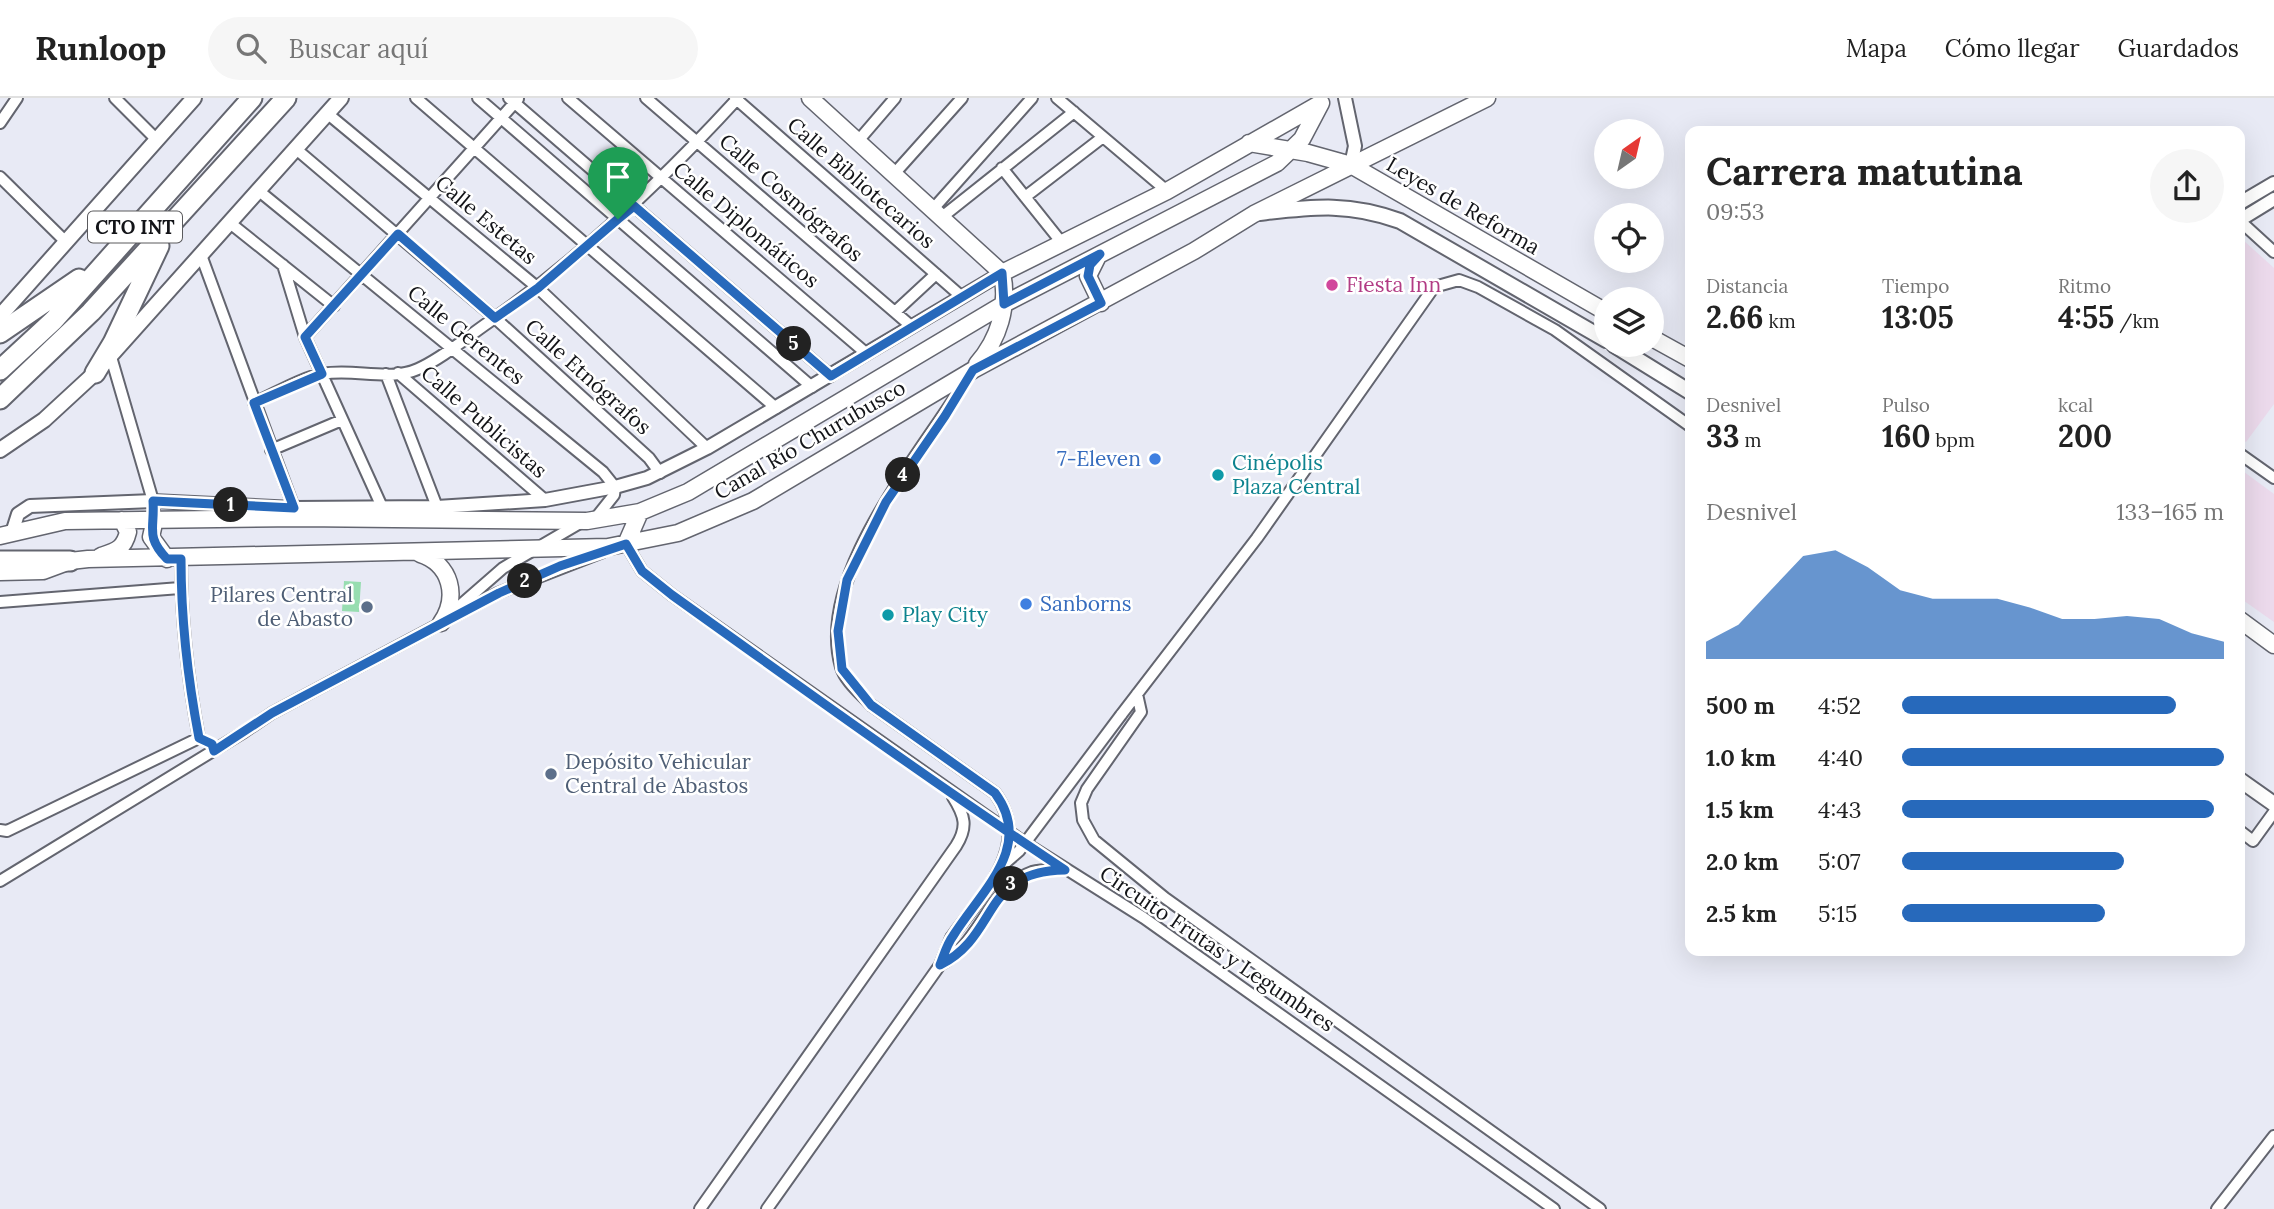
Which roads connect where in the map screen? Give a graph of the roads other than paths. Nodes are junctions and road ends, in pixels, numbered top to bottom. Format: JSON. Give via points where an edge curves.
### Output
{"nodes":[{"id":1,"x":17,"y":98,"type":"edge"},
{"id":2,"x":115,"y":98,"type":"edge"},
{"id":3,"x":194,"y":98,"type":"edge"},
{"id":4,"x":252,"y":98,"type":"edge"},
{"id":5,"x":286,"y":98,"type":"edge"},
{"id":6,"x":341,"y":98,"type":"edge"},
{"id":7,"x":416,"y":98,"type":"edge"},
{"id":8,"x":478,"y":98,"type":"edge"},
{"id":9,"x":568,"y":98,"type":"edge"},
{"id":10,"x":646,"y":98,"type":"edge"},
{"id":11,"x":895,"y":98,"type":"edge"},
{"id":12,"x":961,"y":98,"type":"edge"},
{"id":13,"x":1032,"y":98,"type":"edge"},
{"id":14,"x":1057,"y":98,"type":"edge"},
{"id":15,"x":1345,"y":98,"type":"edge"},
{"id":16,"x":1487,"y":98,"type":"edge"},
{"id":17,"x":737,"y":99,"type":"edge"},
{"id":18,"x":813,"y":99,"type":"edge"},
{"id":19,"x":514,"y":100,"type":"edge"},
{"id":20,"x":1324,"y":100,"type":"edge"},
{"id":21,"x":1074,"y":112,"type":"junction"},
{"id":22,"x":328,"y":114,"type":"junction"},
{"id":23,"x":502,"y":119,"type":"junction"},
{"id":24,"x":0,"y":123,"type":"edge"},
{"id":25,"x":1103,"y":136,"type":"junction"},
{"id":26,"x":157,"y":140,"type":"junction"},
{"id":27,"x":858,"y":141,"type":"junction"},
{"id":28,"x":697,"y":143,"type":"junction"},
{"id":29,"x":1249,"y":144,"type":"junction"},
{"id":30,"x":477,"y":148,"type":"junction"},
{"id":31,"x":296,"y":149,"type":"junction"},
{"id":32,"x":1293,"y":150,"type":"junction"},
{"id":33,"x":1351,"y":165,"type":"junction"},
{"id":34,"x":1002,"y":168,"type":"junction"},
{"id":35,"x":894,"y":174,"type":"junction"},
{"id":36,"x":0,"y":177,"type":"edge"},
{"id":37,"x":662,"y":179,"type":"junction"},
{"id":38,"x":2274,"y":183,"type":"edge"},
{"id":39,"x":259,"y":191,"type":"junction"},
{"id":40,"x":1167,"y":191,"type":"junction"},
{"id":41,"x":1025,"y":197,"type":"junction"},
{"id":42,"x":430,"y":199,"type":"junction"},
{"id":43,"x":2274,"y":199,"type":"edge"},
{"id":44,"x":2245,"y":200,"type":"edge"},
{"id":45,"x":634,"y":206,"type":"junction"},
{"id":46,"x":937,"y":213,"type":"junction"},
{"id":47,"x":1254,"y":214,"type":"junction"},
{"id":48,"x":2245,"y":217,"type":"edge"},
{"id":49,"x":618,"y":219,"type":"junction"},
{"id":50,"x":230,"y":223,"type":"junction"},
{"id":51,"x":2245,"y":225,"type":"edge"},
{"id":52,"x":398,"y":234,"type":"junction"},
{"id":53,"x":163,"y":235,"type":"junction"},
{"id":54,"x":66,"y":242,"type":"junction"},
{"id":55,"x":1062,"y":243,"type":"junction"},
{"id":56,"x":589,"y":244,"type":"junction"},
{"id":57,"x":2274,"y":252,"type":"edge"},
{"id":58,"x":1100,"y":254,"type":"junction"},
{"id":59,"x":201,"y":256,"type":"junction"},
{"id":60,"x":105,"y":259,"type":"junction"},
{"id":61,"x":283,"y":265,"type":"junction"},
{"id":62,"x":1002,"y":273,"type":"junction"},
{"id":63,"x":361,"y":274,"type":"junction"},
{"id":64,"x":936,"y":274,"type":"junction"},
{"id":65,"x":538,"y":288,"type":"junction"},
{"id":66,"x":962,"y":297,"type":"junction"},
{"id":67,"x":1101,"y":303,"type":"junction"},
{"id":68,"x":1004,"y":304,"type":"junction"},
{"id":69,"x":1594,"y":305,"type":"edge"},
{"id":70,"x":334,"y":306,"type":"junction"},
{"id":71,"x":895,"y":312,"type":"junction"},
{"id":72,"x":0,"y":316,"type":"edge"},
{"id":73,"x":495,"y":318,"type":"junction"},
{"id":74,"x":911,"y":326,"type":"junction"},
{"id":75,"x":0,"y":333,"type":"edge"},
{"id":76,"x":1594,"y":333,"type":"edge"},
{"id":77,"x":305,"y":337,"type":"junction"},
{"id":78,"x":1664,"y":345,"type":"edge"},
{"id":79,"x":450,"y":348,"type":"junction"},
{"id":80,"x":867,"y":354,"type":"junction"},
{"id":81,"x":1685,"y":356,"type":"edge"},
{"id":82,"x":111,"y":357,"type":"junction"},
{"id":83,"x":1633,"y":357,"type":"edge"},
{"id":84,"x":0,"y":370,"type":"edge"},
{"id":85,"x":973,"y":370,"type":"junction"},
{"id":86,"x":95,"y":373,"type":"junction"},
{"id":87,"x":398,"y":373,"type":"junction"},
{"id":88,"x":322,"y":374,"type":"junction"},
{"id":89,"x":386,"y":374,"type":"junction"},
{"id":90,"x":831,"y":376,"type":"junction"},
{"id":91,"x":812,"y":387,"type":"junction"},
{"id":92,"x":1685,"y":389,"type":"edge"},
{"id":93,"x":0,"y":399,"type":"edge"},
{"id":94,"x":254,"y":403,"type":"junction"},
{"id":95,"x":776,"y":408,"type":"junction"},
{"id":96,"x":342,"y":421,"type":"junction"},
{"id":97,"x":1685,"y":422,"type":"edge"},
{"id":98,"x":707,"y":448,"type":"junction"},
{"id":99,"x":0,"y":450,"type":"edge"},
{"id":100,"x":271,"y":450,"type":"junction"},
{"id":101,"x":2245,"y":458,"type":"edge"},
{"id":102,"x":660,"y":472,"type":"junction"},
{"id":103,"x":2274,"y":478,"type":"edge"},
{"id":104,"x":615,"y":488,"type":"junction"},
{"id":105,"x":545,"y":500,"type":"junction"},
{"id":106,"x":153,"y":501,"type":"junction"},
{"id":107,"x":382,"y":507,"type":"junction"},
{"id":108,"x":437,"y":507,"type":"junction"},
{"id":109,"x":294,"y":508,"type":"junction"},
{"id":110,"x":640,"y":512,"type":"junction"},
{"id":111,"x":155,"y":519,"type":"junction"},
{"id":112,"x":122,"y":520,"type":"junction"},
{"id":113,"x":590,"y":520,"type":"junction"},
{"id":114,"x":6,"y":535,"type":"edge"},
{"id":115,"x":626,"y":544,"type":"junction"},
{"id":116,"x":531,"y":549,"type":"junction"},
{"id":117,"x":417,"y":553,"type":"junction"},
{"id":118,"x":174,"y":559,"type":"junction"},
{"id":119,"x":79,"y":560,"type":"junction"},
{"id":120,"x":0,"y":561,"type":"edge"},
{"id":121,"x":0,"y":572,"type":"edge"},
{"id":122,"x":180,"y":588,"type":"junction"},
{"id":123,"x":0,"y":602,"type":"edge"},
{"id":124,"x":443,"y":622,"type":"junction"},
{"id":125,"x":2245,"y":624,"type":"edge"},
{"id":126,"x":2274,"y":645,"type":"edge"},
{"id":127,"x":1137,"y":694,"type":"junction"},
{"id":128,"x":199,"y":738,"type":"junction"},
{"id":129,"x":214,"y":751,"type":"junction"},
{"id":130,"x":2245,"y":784,"type":"edge"},
{"id":131,"x":950,"y":792,"type":"junction"},
{"id":132,"x":2274,"y":804,"type":"edge"},
{"id":133,"x":2274,"y":812,"type":"edge"},
{"id":134,"x":0,"y":830,"type":"edge"},
{"id":135,"x":2245,"y":835,"type":"edge"},
{"id":136,"x":1004,"y":864,"type":"junction"},
{"id":137,"x":1065,"y":870,"type":"junction"},
{"id":138,"x":0,"y":881,"type":"edge"},
{"id":139,"x":940,"y":965,"type":"junction"},
{"id":140,"x":2274,"y":1136,"type":"edge"},
{"id":141,"x":700,"y":1209,"type":"edge"},
{"id":142,"x":767,"y":1209,"type":"edge"},
{"id":143,"x":1554,"y":1209,"type":"edge"},
{"id":144,"x":1600,"y":1209,"type":"edge"},
{"id":145,"x":2217,"y":1209,"type":"edge"}],
"edges":[{"from":1,"to":24,"type":"street"},
{"from":2,"to":26,"type":"street"},
{"from":3,"to":26,"type":"main road","number":"CTO INT"},
{"from":4,"to":60,"type":"highway","number":"CTO INT"},
{"from":5,"to":53,"type":"highway","number":"CTO INT"},
{"from":6,"to":22,"type":"main road","number":"CTO INT"},
{"from":7,"to":30,"type":"street"},
{"from":8,"to":23,"type":"street"},
{"from":9,"to":37,"type":"street","name":"Calle Diplomáticos"},
{"from":10,"to":28,"type":"street","name":"Calle Cosmógrafos"},
{"from":11,"to":27,"type":"street"},
{"from":12,"to":35,"type":"street"},
{"from":13,"to":46,"type":"street"},
{"from":14,"to":21,"type":"street"},
{"from":15,"to":33,"type":"street","via":[[1354,140]]},
{"from":16,"to":33,"type":"main road","name":"Canal Río Churubusco"},
{"from":17,"to":28,"type":"street"},
{"from":17,"to":64,"type":"street","name":"Calle Bibliotecarios"},
{"from":18,"to":27,"type":"main road"},
{"from":19,"to":23,"type":"street"},
{"from":19,"to":45,"type":"street"},
{"from":20,"to":29,"type":"main road","name":"Canal Río Churubusco"},
{"from":20,"to":32,"type":"main road","name":"Canal Río Churubusco"},
{"from":21,"to":25,"type":"street"},
{"from":21,"to":34,"type":"street"},
{"from":22,"to":31,"type":"main road","number":"CTO INT"},
{"from":22,"to":42,"type":"street","name":"Calle Estetas"},
{"from":23,"to":30,"type":"street"},
{"from":23,"to":49,"type":"street"},
{"from":25,"to":40,"type":"street"},
{"from":25,"to":41,"type":"street"},
{"from":26,"to":54,"type":"main road","number":"CTO INT"},
{"from":27,"to":35,"type":"main road"},
{"from":28,"to":37,"type":"street"},
{"from":28,"to":71,"type":"street","name":"Calle Cosmógrafos"},
{"from":29,"to":32,"type":"main road","name":"Leyes de Reforma"},
{"from":29,"to":40,"type":"main road","name":"Canal Río Churubusco"},
{"from":30,"to":42,"type":"street"},
{"from":30,"to":56,"type":"street"},
{"from":31,"to":39,"type":"main road","number":"CTO INT"},
{"from":31,"to":52,"type":"street","name":"Calle Etnógrafos"},
{"from":32,"to":33,"type":"main road","name":"Leyes de Reforma"},
{"from":32,"to":58,"type":"main road","name":"Canal Río Churubusco","via":[[1269,168]]},
{"from":33,"to":47,"type":"main road","name":"Canal Río Churubusco"},
{"from":33,"to":69,"type":"main road","name":"Leyes de Reforma"},
{"from":34,"to":41,"type":"street"},
{"from":34,"to":46,"type":"street"},
{"from":35,"to":46,"type":"main road"},
{"from":36,"to":54,"type":"street"},
{"from":37,"to":45,"type":"street"},
{"from":37,"to":80,"type":"street","name":"Calle Diplomáticos"},
{"from":38,"to":44,"type":"street"},
{"from":39,"to":50,"type":"main road","number":"CTO INT"},
{"from":39,"to":63,"type":"street","name":"Calle Gerentes"},
{"from":40,"to":55,"type":"main road","name":"Canal Río Churubusco"},
{"from":41,"to":55,"type":"street"},
{"from":42,"to":52,"type":"street"},
{"from":42,"to":65,"type":"street","name":"Calle Estetas"},
{"from":43,"to":48,"type":"street"},
{"from":45,"to":49,"type":"street"},
{"from":45,"to":90,"type":"street"},
{"from":46,"to":62,"type":"main road"},
{"from":47,"to":67,"type":"main road","name":"Canal Río Churubusco"},
{"from":47,"to":76,"type":"main road","via":[[1345,206],[1368,209],[1400,221]]},
{"from":49,"to":56,"type":"street"},
{"from":49,"to":91,"type":"street"},
{"from":50,"to":59,"type":"main road","number":"CTO INT"},
{"from":50,"to":61,"type":"street"},
{"from":51,"to":57,"type":"street"},
{"from":52,"to":63,"type":"street"},
{"from":52,"to":73,"type":"street","name":"Calle Etnógrafos"},
{"from":53,"to":86,"type":"highway"},
{"from":53,"to":93,"type":"highway","number":"CTO INT","via":[[51,354]]},
{"from":54,"to":72,"type":"main road","number":"CTO INT"},
{"from":55,"to":62,"type":"main road","name":"Canal Río Churubusco"},
{"from":56,"to":65,"type":"street"},
{"from":56,"to":95,"type":"street"},
{"from":58,"to":67,"type":"main road","via":[[1090,265],[1088,276]]},
{"from":58,"to":68,"type":"main road","name":"Canal Río Churubusco"},
{"from":59,"to":82,"type":"main road","number":"CTO INT"},
{"from":59,"to":94,"type":"street"},
{"from":60,"to":75,"type":"highway"},
{"from":60,"to":84,"type":"highway","number":"CTO INT","via":[[54,320]]},
{"from":61,"to":70,"type":"street"},
{"from":61,"to":77,"type":"street"},
{"from":62,"to":66,"type":"street","name":"Canal Río Churubusco"},
{"from":62,"to":68,"type":"main road"},
{"from":63,"to":70,"type":"street"},
{"from":63,"to":79,"type":"street","name":"Calle Gerentes"},
{"from":64,"to":66,"type":"street","name":"Calle Bibliotecarios"},
{"from":64,"to":71,"type":"street"},
{"from":65,"to":73,"type":"street"},
{"from":65,"to":98,"type":"street","name":"Calle Estetas"},
{"from":66,"to":74,"type":"street","name":"Canal Río Churubusco"},
{"from":67,"to":85,"type":"main road","name":"Canal Río Churubusco"},
{"from":68,"to":85,"type":"main road","via":[[995,338]]},
{"from":68,"to":110,"type":"main road","name":"Canal Río Churubusco","via":[[688,492]]},
{"from":70,"to":77,"type":"street"},
{"from":71,"to":74,"type":"street","name":"Calle Cosmógrafos"},
{"from":73,"to":79,"type":"street"},
{"from":73,"to":102,"type":"street","name":"Calle Etnógrafos"},
{"from":74,"to":80,"type":"street","name":"Canal Río Churubusco"},
{"from":77,"to":88,"type":"street"},
{"from":78,"to":81,"type":"main road"},
{"from":79,"to":87,"type":"street","via":[[417,370]]},
{"from":79,"to":104,"type":"street","name":"Calle Gerentes","via":[[592,462]]},
{"from":80,"to":90,"type":"street","name":"Canal Río Churubusco"},
{"from":82,"to":86,"type":"main road","number":"CTO INT"},
{"from":82,"to":106,"type":"street"},
{"from":83,"to":92,"type":"main road"},
{"from":85,"to":115,"type":"main road","name":"Canal Río Churubusco","via":[[743,506],[678,533]]},
{"from":85,"to":136,"type":"street","bridge":true,"via":[[886,502],[847,580],[838,631],[842,669],[871,705],[995,793],[1010,824]]},
{"from":86,"to":99,"type":"main road","number":"CTO INT","via":[[44,419]]},
{"from":87,"to":89,"type":"street"},
{"from":87,"to":105,"type":"street","name":"Calle Publicistas"},
{"from":88,"to":89,"type":"street"},
{"from":88,"to":94,"type":"street"},
{"from":88,"to":96,"type":"street"},
{"from":89,"to":108,"type":"street"},
{"from":90,"to":91,"type":"street","name":"Canal Río Churubusco"},
{"from":91,"to":95,"type":"street","name":"Canal Río Churubusco"},
{"from":94,"to":100,"type":"street"},
{"from":95,"to":98,"type":"street","name":"Canal Río Churubusco"},
{"from":96,"to":100,"type":"street"},
{"from":96,"to":107,"type":"street"},
{"from":97,"to":127,"type":"street","via":[[1555,330],[1478,287],[1459,280],[1442,283],[1428,295],[1257,538]]},
{"from":98,"to":102,"type":"street","name":"Canal Río Churubusco"},
{"from":100,"to":109,"type":"street"},
{"from":101,"to":103,"type":"street"},
{"from":102,"to":104,"type":"street","name":"Canal Río Churubusco"},
{"from":104,"to":105,"type":"street","name":"Canal Río Churubusco"},
{"from":104,"to":113,"type":"street","via":[[614,495]]},
{"from":105,"to":108,"type":"street","name":"Canal Río Churubusco"},
{"from":106,"to":109,"type":"street","name":"Canal Río Churubusco"},
{"from":106,"to":111,"type":"street"},
{"from":106,"to":114,"type":"street","name":"Canal Río Churubusco","via":[[30,506],[18,514]]},
{"from":107,"to":108,"type":"street","name":"Canal Río Churubusco"},
{"from":107,"to":109,"type":"street","name":"Canal Río Churubusco"},
{"from":110,"to":113,"type":"main road","name":"Canal Río Churubusco"},
{"from":110,"to":115,"type":"main road"},
{"from":111,"to":112,"type":"main road","name":"Canal Río Churubusco"},
{"from":111,"to":113,"type":"main road","name":"Canal Río Churubusco"},
{"from":111,"to":118,"type":"main road","via":[[151,537],[155,547]]},
{"from":112,"to":114,"type":"main road","name":"Canal Río Churubusco","via":[[65,521]]},
{"from":112,"to":119,"type":"main road","via":[[128,533],[121,548]]},
{"from":113,"to":116,"type":"street"},
{"from":115,"to":116,"type":"main road","name":"Canal Río Churubusco"},
{"from":115,"to":124,"type":"street","via":[[530,579]]},
{"from":115,"to":131,"type":"street","name":"Circuito Frutas y Legumbres","via":[[642,571],[672,595]]},
{"from":116,"to":117,"type":"main road","name":"Canal Río Churubusco"},
{"from":116,"to":124,"type":"street","via":[[485,581]]},
{"from":117,"to":118,"type":"main road","name":"Canal Río Churubusco"},
{"from":117,"to":124,"type":"main road","via":[[437,562],[449,580],[451,601]]},
{"from":118,"to":119,"type":"main road","name":"Canal Río Churubusco"},
{"from":118,"to":122,"type":"street"},
{"from":119,"to":120,"type":"highway"},
{"from":119,"to":121,"type":"main road","name":"Canal Río Churubusco","via":[[43,571]]},
{"from":122,"to":123,"type":"street"},
{"from":122,"to":128,"type":"street"},
{"from":124,"to":129,"type":"street","via":[[272,713]]},
{"from":125,"to":126,"type":"main road"},
{"from":127,"to":136,"type":"street","bridge":true,"via":[[1019,851]]},
{"from":127,"to":144,"type":"street","via":[[1141,712],[1081,803],[1083,820],[1094,840],[1164,898]]},
{"from":128,"to":129,"type":"street","via":[[212,744]]},
{"from":128,"to":134,"type":"street","via":[[8,831]]},
{"from":129,"to":138,"type":"street"},
{"from":130,"to":132,"type":"main road"},
{"from":131,"to":137,"type":"street","name":"Circuito Frutas y Legumbres"},
{"from":131,"to":141,"type":"street","via":[[965,822],[964,833]]},
{"from":133,"to":135,"type":"street","via":[[2253,841]]},
{"from":136,"to":139,"type":"street","bridge":true,"via":[[951,938]]},
{"from":137,"to":139,"type":"street","via":[[1035,871],[1010,885],[955,958]]},
{"from":137,"to":143,"type":"street","name":"Circuito Frutas y Legumbres","via":[[1143,918]]},
{"from":139,"to":142,"type":"street"},
{"from":140,"to":145,"type":"street"}]}
